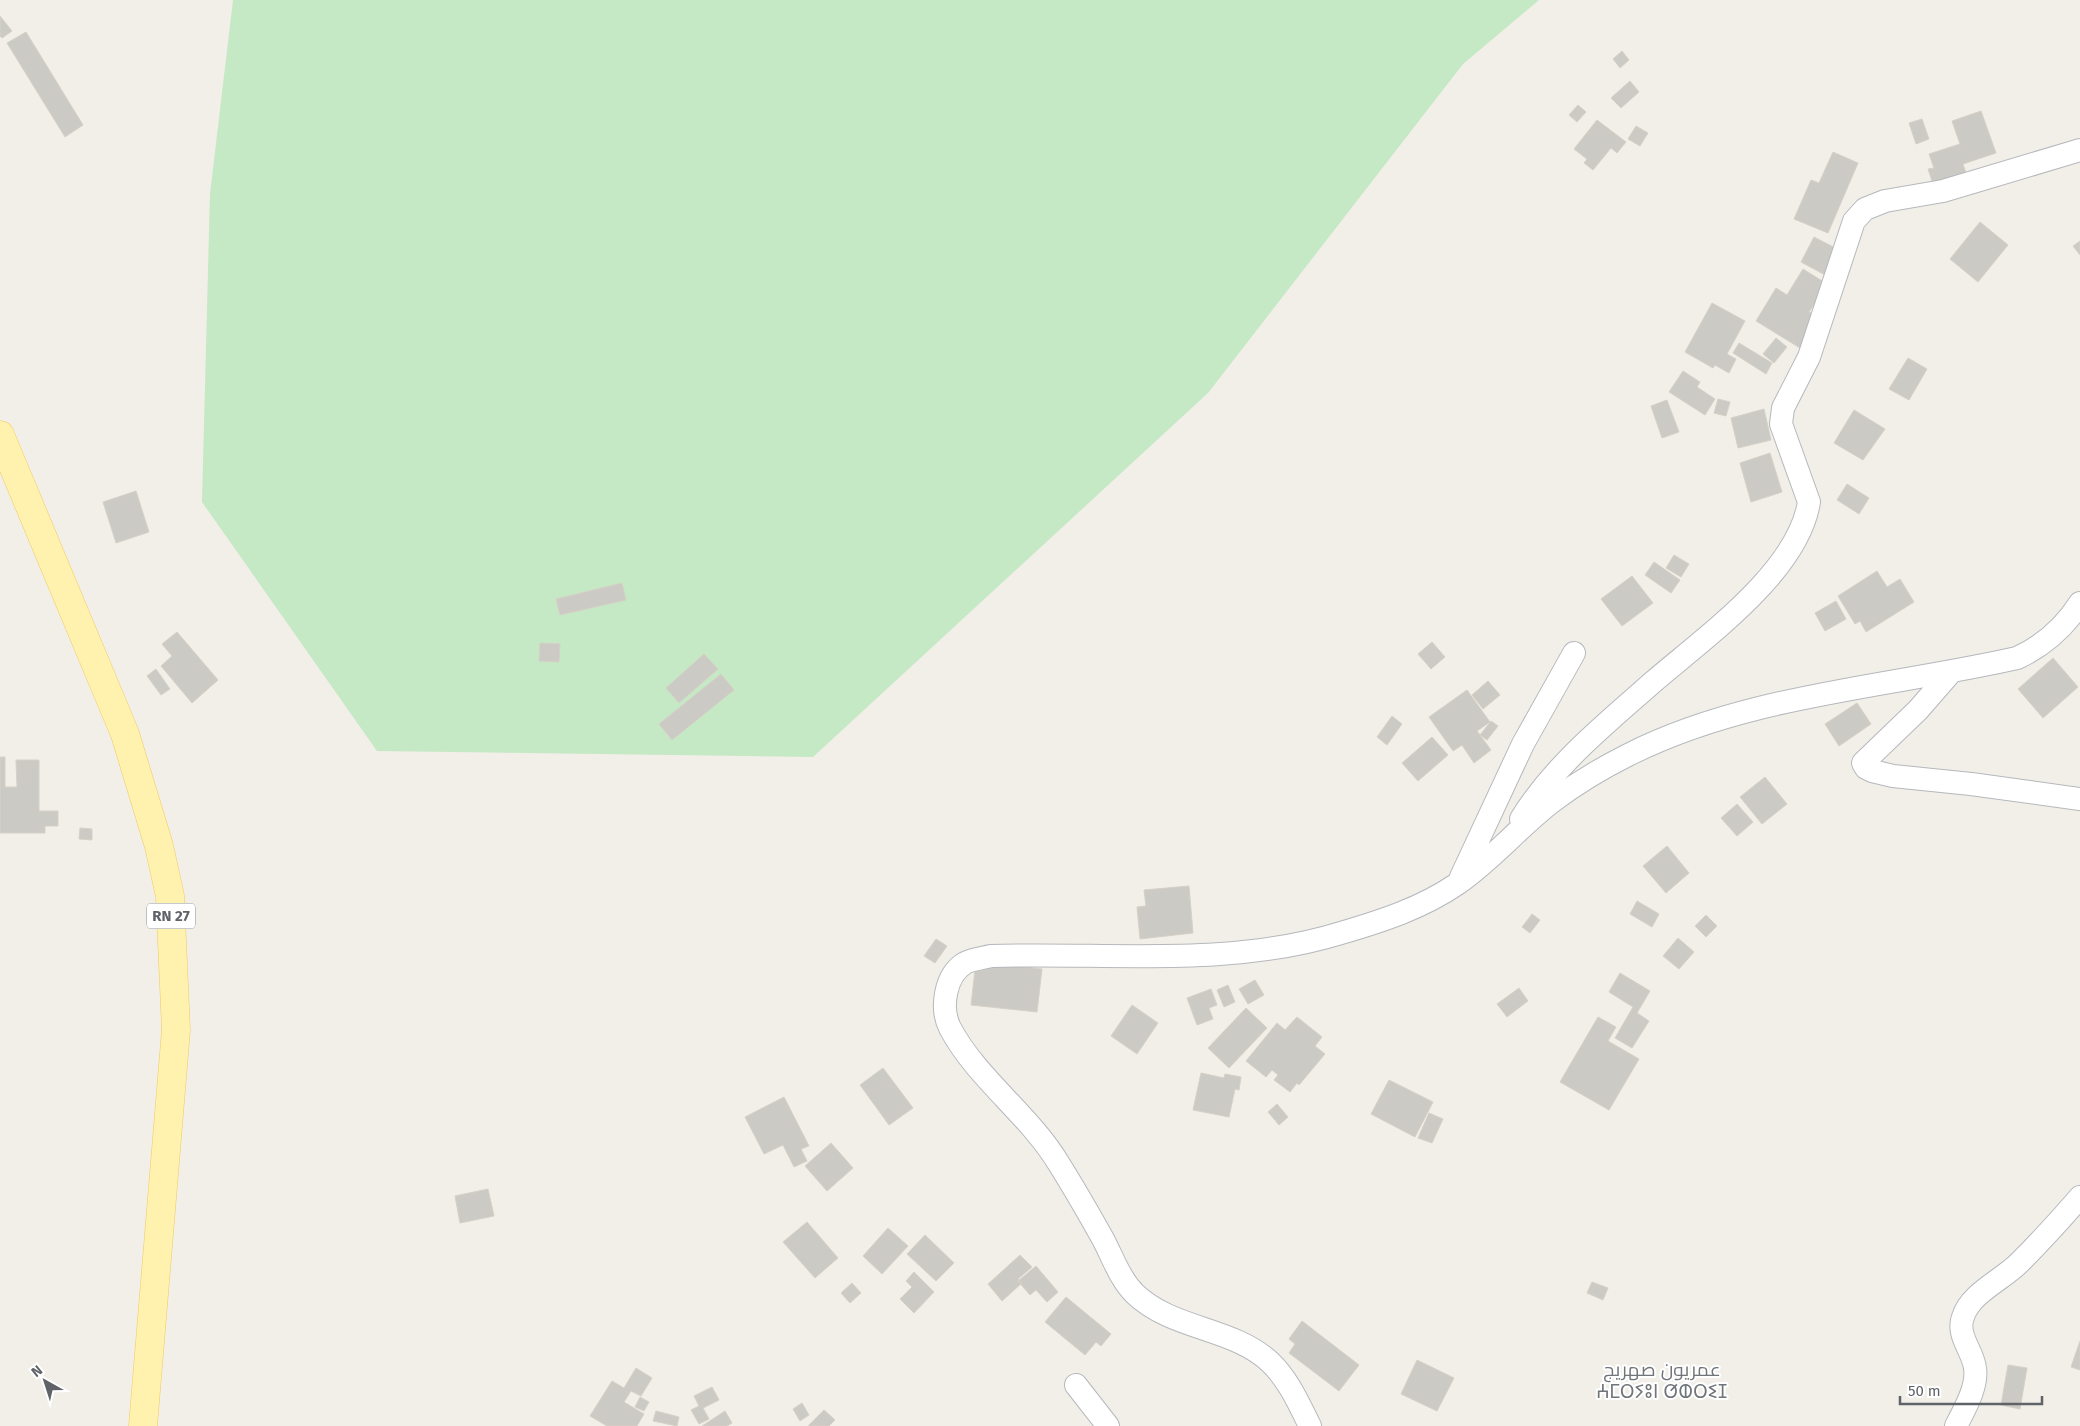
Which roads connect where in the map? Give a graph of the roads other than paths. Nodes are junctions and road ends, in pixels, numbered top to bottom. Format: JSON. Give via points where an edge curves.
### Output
{"nodes":[{"id":1,"x":2080,"y":150,"type":"edge"},
{"id":2,"x":0,"y":435,"type":"edge"},
{"id":3,"x":2080,"y":603,"type":"edge"},
{"id":4,"x":1574,"y":653,"type":"dead end"},
{"id":5,"x":1952,"y":671,"type":"junction"},
{"id":6,"x":2080,"y":799,"type":"edge"},
{"id":7,"x":1511,"y":837,"type":"junction"},
{"id":8,"x":1459,"y":882,"type":"junction"},
{"id":9,"x":2080,"y":1197,"type":"edge"},
{"id":10,"x":1076,"y":1385,"type":"dead end"},
{"id":11,"x":142,"y":1426,"type":"edge"},
{"id":12,"x":1108,"y":1426,"type":"edge"},
{"id":13,"x":1310,"y":1426,"type":"edge"},
{"id":14,"x":1956,"y":1426,"type":"edge"}],
"edges":[{"from":1,"to":7,"type":"street","via":[[1943,191],[1885,201],[1865,209],[1854,221],[1809,357],[1783,408],[1781,424],[1809,502],[1796,540],[1764,582],[1725,622],[1577,751],[1537,793]]},
{"from":2,"to":11,"type":"main road","number":"RN 27","via":[[125,734],[159,846],[170,896],[176,1030]]},
{"from":3,"to":5,"type":"street","via":[[2060,628],[2034,650],[2017,658]]},
{"from":4,"to":8,"type":"street","via":[[1523,744]]},
{"from":5,"to":6,"type":"street","via":[[1864,763],[1866,768],[1892,776]]},
{"from":5,"to":7,"type":"street","via":[[1832,692],[1693,728],[1632,753],[1589,776]]},
{"from":7,"to":8,"type":"street"},
{"from":8,"to":13,"type":"street","via":[[1428,902],[1404,912],[1300,944],[1196,956],[991,956],[965,963],[947,990],[946,1014],[958,1041],[1058,1162],[1120,1275],[1135,1294],[1186,1324],[1252,1349],[1280,1374]]},
{"from":9,"to":14,"type":"street","via":[[2018,1264],[1968,1306],[1962,1317],[1963,1338],[1976,1374]]},
{"from":10,"to":12,"type":"street"}]}
